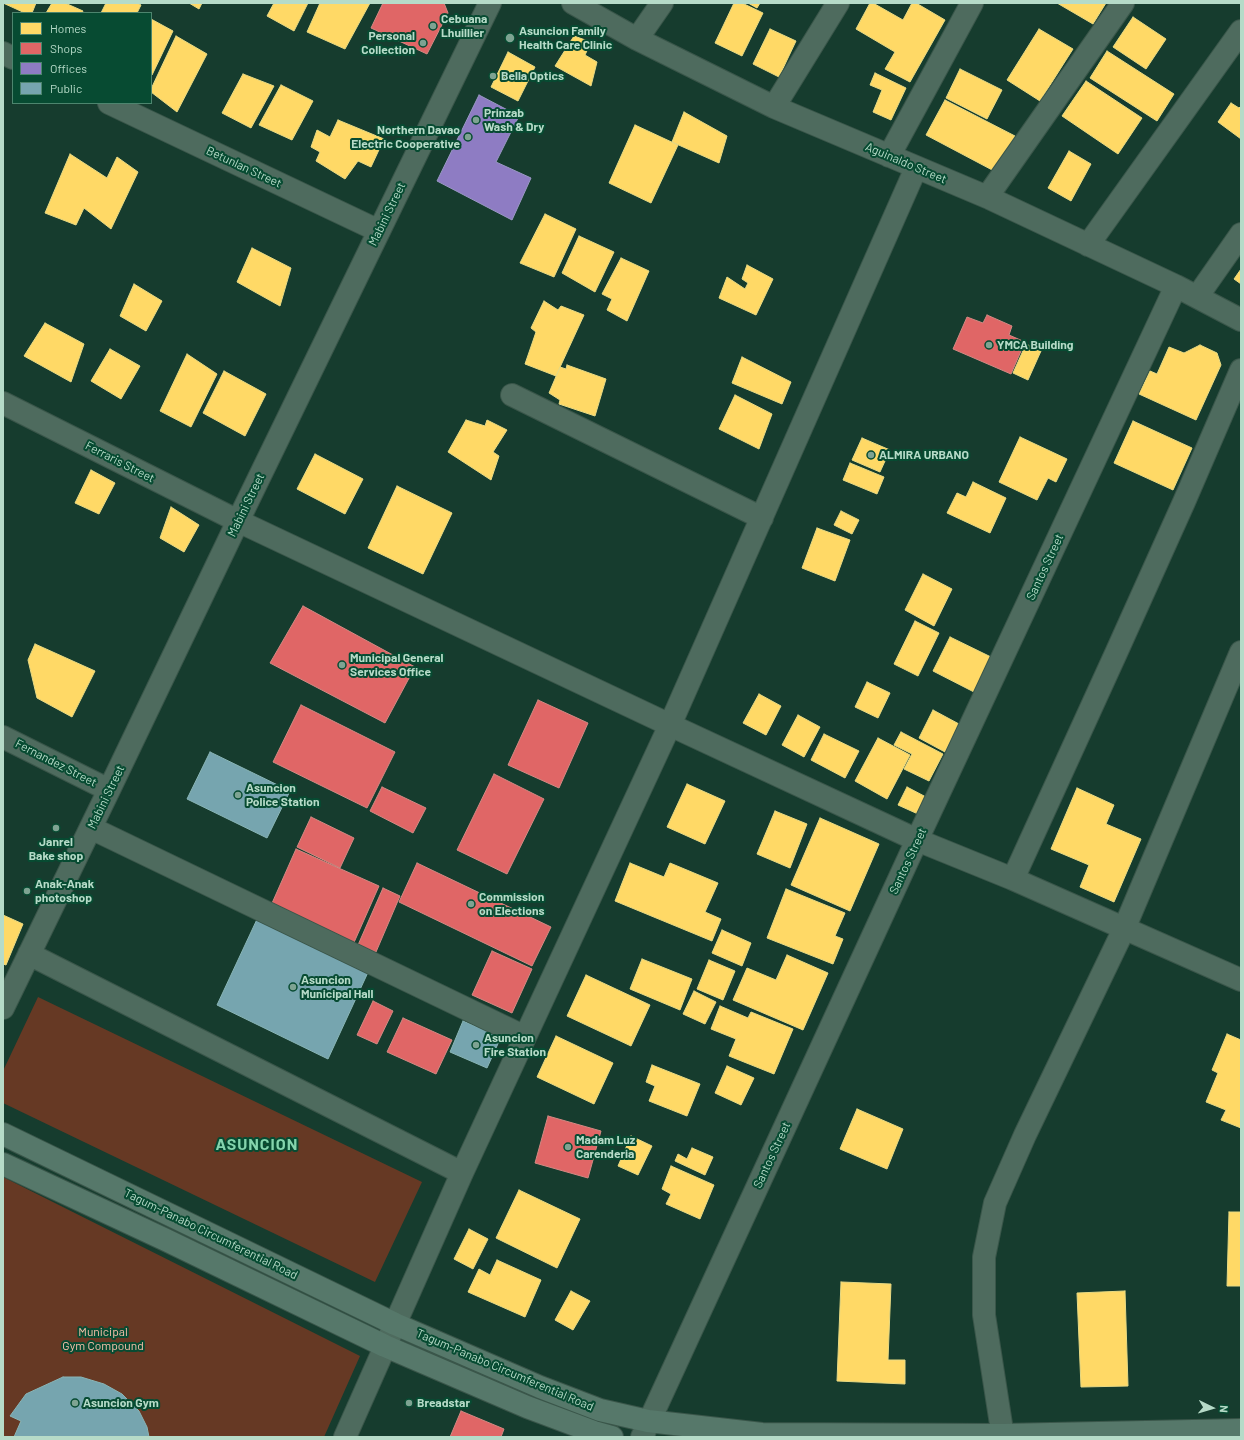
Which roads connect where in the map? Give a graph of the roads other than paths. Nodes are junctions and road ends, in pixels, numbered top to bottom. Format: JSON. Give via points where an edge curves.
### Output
{"nodes":[{"id":1,"x":490,"y":3,"type":"edge"},
{"id":2,"x":573,"y":3,"type":"edge"},
{"id":3,"x":662,"y":3,"type":"edge"},
{"id":4,"x":838,"y":3,"type":"edge"},
{"id":5,"x":972,"y":3,"type":"edge"},
{"id":6,"x":1123,"y":3,"type":"edge"},
{"id":7,"x":1241,"y":31,"type":"edge"},
{"id":8,"x":637,"y":39,"type":"junction"},
{"id":9,"x":3,"y":53,"type":"edge"},
{"id":10,"x":12,"y":58,"type":"edge"},
{"id":11,"x":111,"y":104,"type":"edge"},
{"id":12,"x":774,"y":108,"type":"junction"},
{"id":13,"x":889,"y":156,"type":"junction"},
{"id":14,"x":916,"y":168,"type":"junction"},
{"id":15,"x":987,"y":197,"type":"junction"},
{"id":16,"x":379,"y":230,"type":"junction"},
{"id":17,"x":1241,"y":234,"type":"edge"},
{"id":18,"x":1088,"y":244,"type":"junction"},
{"id":19,"x":1176,"y":286,"type":"junction"},
{"id":20,"x":1197,"y":297,"type":"junction"},
{"id":21,"x":1241,"y":320,"type":"edge"},
{"id":22,"x":1241,"y":370,"type":"edge"},
{"id":23,"x":512,"y":395,"type":"dead end"},
{"id":24,"x":3,"y":403,"type":"edge"},
{"id":25,"x":762,"y":518,"type":"junction"},
{"id":26,"x":238,"y":521,"type":"junction"},
{"id":27,"x":1241,"y":652,"type":"edge"},
{"id":28,"x":670,"y":725,"type":"junction"},
{"id":29,"x":3,"y":737,"type":"edge"},
{"id":30,"x":110,"y":790,"type":"junction"},
{"id":31,"x":91,"y":828,"type":"junction"},
{"id":32,"x":917,"y":840,"type":"junction"},
{"id":33,"x":1013,"y":879,"type":"junction"},
{"id":34,"x":1124,"y":929,"type":"junction"},
{"id":35,"x":29,"y":954,"type":"junction"},
{"id":36,"x":1241,"y":980,"type":"edge"},
{"id":37,"x":3,"y":1008,"type":"edge"},
{"id":38,"x":525,"y":1037,"type":"junction"},
{"id":39,"x":3,"y":1134,"type":"edge"},
{"id":40,"x":3,"y":1164,"type":"edge"},
{"id":41,"x":462,"y":1173,"type":"junction"},
{"id":42,"x":176,"y":1218,"type":"junction"},
{"id":43,"x":166,"y":1240,"type":"junction"},
{"id":44,"x":395,"y":1324,"type":"junction"},
{"id":45,"x":385,"y":1346,"type":"junction"},
{"id":46,"x":645,"y":1429,"type":"edge"},
{"id":47,"x":1241,"y":1430,"type":"edge"},
{"id":48,"x":762,"y":1435,"type":"edge"},
{"id":49,"x":1090,"y":1435,"type":"edge"},
{"id":50,"x":962,"y":1436,"type":"edge"},
{"id":51,"x":1003,"y":1436,"type":"edge"},
{"id":52,"x":345,"y":1437,"type":"edge"},
{"id":53,"x":612,"y":1437,"type":"edge"}],
"edges":[{"from":1,"to":16,"type":"street","name":"Mabini Street"},
{"from":2,"to":8,"type":"street","name":"Aguinaldo Street"},
{"from":3,"to":8,"type":"street"},
{"from":4,"to":12,"type":"street"},
{"from":5,"to":13,"type":"street"},
{"from":6,"to":15,"type":"street"},
{"from":7,"to":18,"type":"street"},
{"from":8,"to":12,"type":"street","name":"Aguinaldo Street"},
{"from":9,"to":10,"type":"street"},
{"from":11,"to":16,"type":"street","name":"Betunlan Street"},
{"from":12,"to":13,"type":"street","name":"Aguinaldo Street"},
{"from":13,"to":14,"type":"street","name":"Aguinaldo Street"},
{"from":14,"to":15,"type":"street","name":"Aguinaldo Street"},
{"from":14,"to":25,"type":"street"},
{"from":15,"to":18,"type":"street","name":"Aguinaldo Street"},
{"from":16,"to":26,"type":"street","name":"Mabini Street"},
{"from":17,"to":20,"type":"street"},
{"from":18,"to":19,"type":"street","name":"Aguinaldo Street"},
{"from":19,"to":20,"type":"street","name":"Aguinaldo Street"},
{"from":19,"to":32,"type":"street","name":"Santos Street"},
{"from":20,"to":21,"type":"street","name":"Aguinaldo Street"},
{"from":22,"to":33,"type":"street"},
{"from":23,"to":25,"type":"street"},
{"from":24,"to":26,"type":"street","name":"Ferraris Street"},
{"from":25,"to":28,"type":"street"},
{"from":26,"to":28,"type":"street","name":"Ferraris Street"},
{"from":26,"to":30,"type":"street","name":"Mabini Street"},
{"from":27,"to":34,"type":"street"},
{"from":28,"to":32,"type":"street","name":"Ferraris Street"},
{"from":28,"to":38,"type":"street"},
{"from":29,"to":30,"type":"street","name":"Fernandez Street"},
{"from":30,"to":31,"type":"street","name":"Mabini Street"},
{"from":31,"to":35,"type":"street","name":"Mabini Street"},
{"from":31,"to":38,"type":"street"},
{"from":32,"to":33,"type":"street","name":"Ferraris Street"},
{"from":32,"to":46,"type":"street","name":"Santos Street"},
{"from":33,"to":34,"type":"street","name":"Ferraris Street"},
{"from":34,"to":36,"type":"street","name":"Ferraris Street"},
{"from":34,"to":51,"type":"street","via":[[995,1203],[984,1257],[984,1315]]},
{"from":35,"to":37,"type":"street","name":"Mabini Street"},
{"from":35,"to":41,"type":"street"},
{"from":38,"to":41,"type":"street"},
{"from":39,"to":42,"type":"highway","name":"Tagum-Panabo Circumferential Road"},
{"from":40,"to":43,"type":"highway","name":"Tagum-Panabo Circumferential Road"},
{"from":41,"to":44,"type":"street"},
{"from":42,"to":43,"type":"highway"},
{"from":42,"to":44,"type":"highway","name":"Tagum-Panabo Circumferential Road"},
{"from":43,"to":45,"type":"highway","name":"Tagum-Panabo Circumferential Road"},
{"from":44,"to":45,"type":"street"},
{"from":44,"to":46,"type":"highway","name":"Tagum-Panabo Circumferential Road"},
{"from":45,"to":52,"type":"street"},
{"from":45,"to":53,"type":"highway","name":"Tagum-Panabo Circumferential Road","via":[[527,1407]]},
{"from":46,"to":48,"type":"highway","name":"Tagum-Panabo Circumferential Road"},
{"from":47,"to":49,"type":"highway","name":"Tagum-Panabo Circumferential Road"},
{"from":48,"to":50,"type":"highway","name":"Tagum-Panabo Circumferential Road"},
{"from":49,"to":51,"type":"highway","name":"Tagum-Panabo Circumferential Road"},
{"from":50,"to":51,"type":"highway","name":"Tagum-Panabo Circumferential Road"}]}
